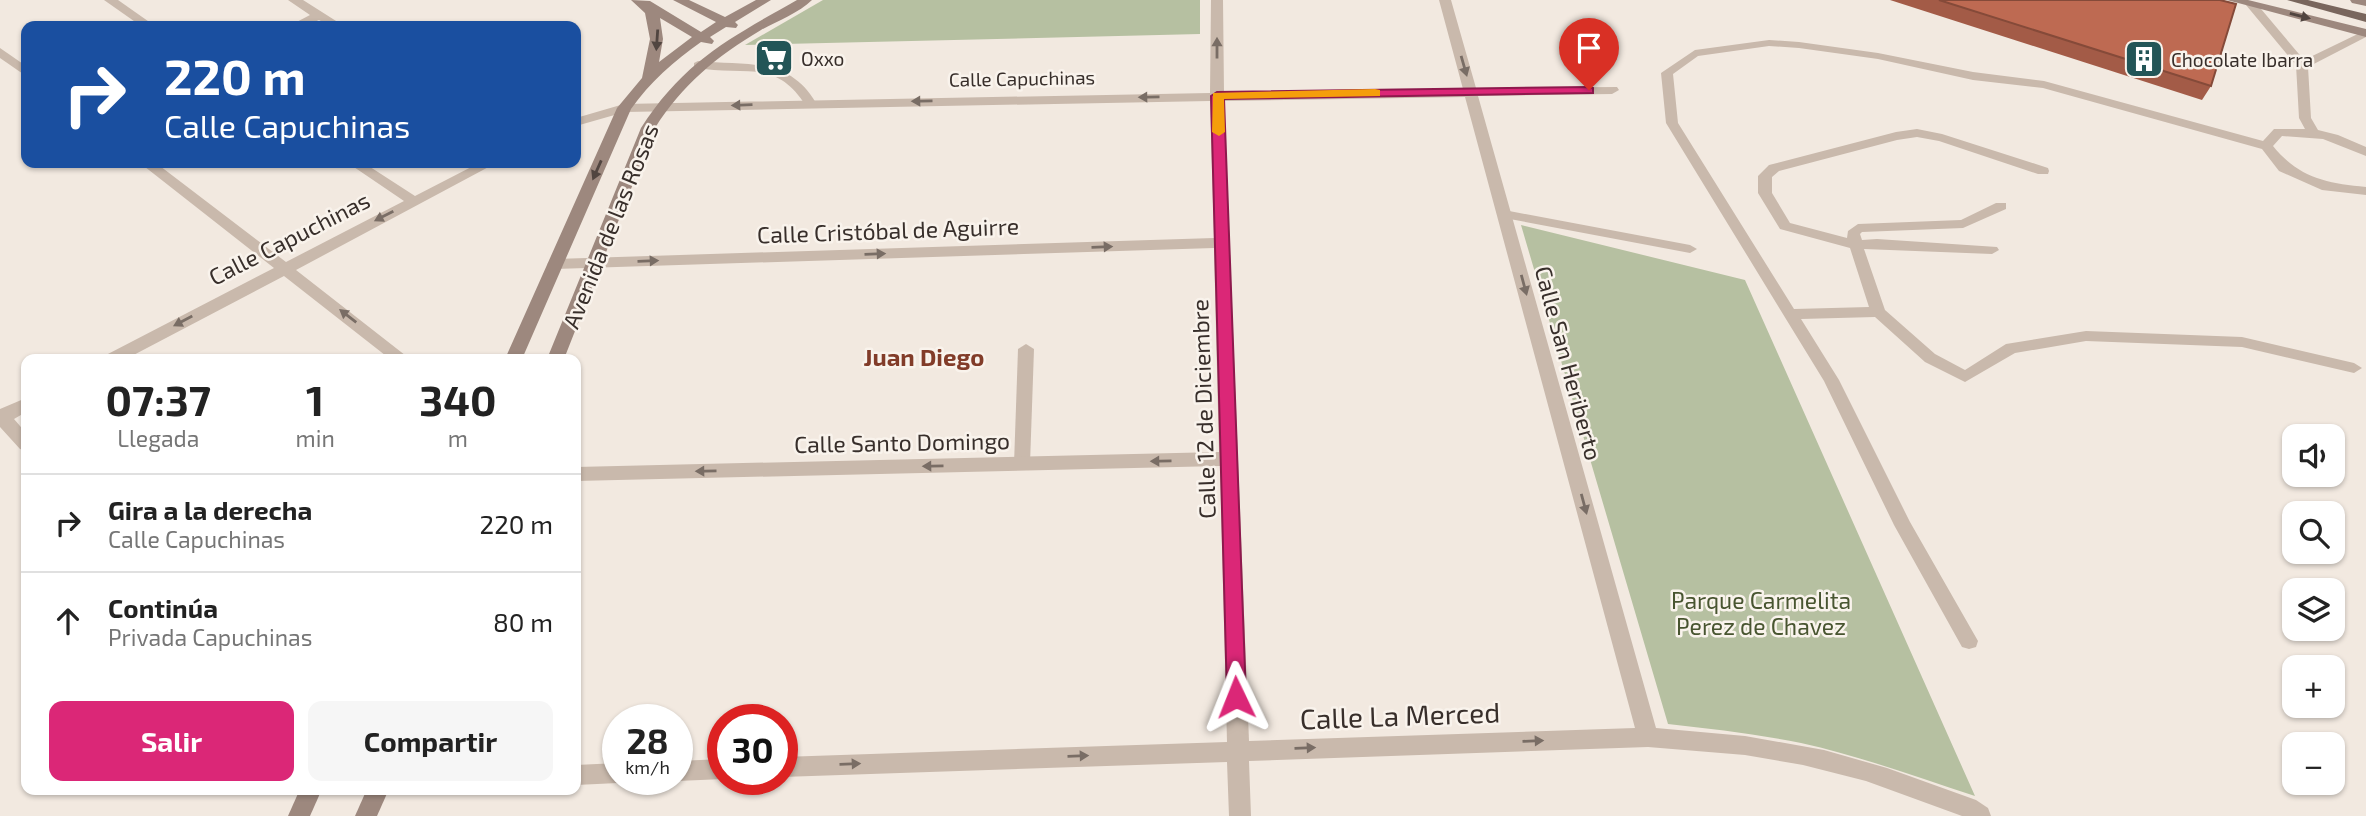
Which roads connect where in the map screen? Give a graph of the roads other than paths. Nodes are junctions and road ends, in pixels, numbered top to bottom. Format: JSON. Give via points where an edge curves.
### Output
{"nodes":[{"id":1,"x":110,"y":0,"type":"edge"},
{"id":2,"x":294,"y":0,"type":"edge"},
{"id":3,"x":679,"y":0,"type":"edge"},
{"id":4,"x":765,"y":0,"type":"edge"},
{"id":5,"x":806,"y":0,"type":"edge"},
{"id":6,"x":1217,"y":0,"type":"edge"},
{"id":7,"x":1445,"y":0,"type":"edge"},
{"id":8,"x":2233,"y":0,"type":"edge"},
{"id":9,"x":2293,"y":0,"type":"edge"},
{"id":10,"x":2357,"y":0,"type":"edge"},
{"id":11,"x":641,"y":2,"type":"edge"},
{"id":12,"x":2366,"y":2,"type":"edge"},
{"id":13,"x":2252,"y":5,"type":"junction"},
{"id":14,"x":320,"y":15,"type":"junction"},
{"id":15,"x":2366,"y":18,"type":"edge"},
{"id":16,"x":142,"y":21,"type":"edge"},
{"id":17,"x":306,"y":21,"type":"edge"},
{"id":18,"x":330,"y":21,"type":"edge"},
{"id":19,"x":725,"y":22,"type":"junction"},
{"id":20,"x":748,"y":33,"type":"junction"},
{"id":21,"x":2366,"y":33,"type":"edge"},
{"id":22,"x":701,"y":37,"type":"junction"},
{"id":23,"x":719,"y":49,"type":"junction"},
{"id":24,"x":0,"y":52,"type":"edge"},
{"id":25,"x":698,"y":65,"type":"junction"},
{"id":26,"x":2302,"y":65,"type":"junction"},
{"id":27,"x":21,"y":68,"type":"edge"},
{"id":28,"x":648,"y":77,"type":"junction"},
{"id":29,"x":1612,"y":90,"type":"dead end"},
{"id":30,"x":1471,"y":92,"type":"junction"},
{"id":31,"x":1217,"y":96,"type":"junction"},
{"id":32,"x":810,"y":103,"type":"junction"},
{"id":33,"x":660,"y":107,"type":"junction"},
{"id":34,"x":624,"y":108,"type":"junction"},
{"id":35,"x":581,"y":121,"type":"edge"},
{"id":36,"x":2312,"y":131,"type":"junction"},
{"id":37,"x":2266,"y":146,"type":"junction"},
{"id":38,"x":2366,"y":152,"type":"edge"},
{"id":39,"x":154,"y":168,"type":"edge"},
{"id":40,"x":363,"y":168,"type":"edge"},
{"id":41,"x":479,"y":168,"type":"edge"},
{"id":42,"x":2043,"y":171,"type":"dead end"},
{"id":43,"x":2366,"y":191,"type":"edge"},
{"id":44,"x":413,"y":201,"type":"junction"},
{"id":45,"x":2001,"y":206,"type":"dead end"},
{"id":46,"x":1504,"y":214,"type":"junction"},
{"id":47,"x":1222,"y":243,"type":"junction"},
{"id":48,"x":1856,"y":245,"type":"junction"},
{"id":49,"x":1690,"y":249,"type":"dead end"},
{"id":50,"x":1992,"y":250,"type":"dead end"},
{"id":51,"x":595,"y":262,"type":"junction"},
{"id":52,"x":555,"y":264,"type":"junction"},
{"id":53,"x":286,"y":267,"type":"junction"},
{"id":54,"x":1878,"y":312,"type":"junction"},
{"id":55,"x":1790,"y":314,"type":"junction"},
{"id":56,"x":1026,"y":349,"type":"dead end"},
{"id":57,"x":121,"y":354,"type":"edge"},
{"id":58,"x":396,"y":354,"type":"edge"},
{"id":59,"x":515,"y":354,"type":"edge"},
{"id":60,"x":557,"y":354,"type":"edge"},
{"id":61,"x":2354,"y":368,"type":"dead end"},
{"id":62,"x":21,"y":407,"type":"edge"},
{"id":63,"x":1,"y":417,"type":"edge"},
{"id":64,"x":21,"y":439,"type":"edge"},
{"id":65,"x":1229,"y":459,"type":"junction"},
{"id":66,"x":1022,"y":464,"type":"junction"},
{"id":67,"x":581,"y":474,"type":"edge"},
{"id":68,"x":1969,"y":641,"type":"dead end"},
{"id":69,"x":1648,"y":737,"type":"junction"},
{"id":70,"x":1238,"y":750,"type":"junction"},
{"id":71,"x":798,"y":766,"type":"edge"},
{"id":72,"x":602,"y":774,"type":"edge"},
{"id":73,"x":581,"y":775,"type":"edge"},
{"id":74,"x":308,"y":795,"type":"edge"},
{"id":75,"x":375,"y":795,"type":"edge"},
{"id":76,"x":1972,"y":813,"type":"edge"},
{"id":77,"x":299,"y":816,"type":"edge"},
{"id":78,"x":366,"y":816,"type":"edge"},
{"id":79,"x":1240,"y":816,"type":"edge"}],
"edges":[{"from":1,"to":16,"type":"street"},
{"from":2,"to":14,"type":"street"},
{"from":3,"to":19,"type":"street"},
{"from":4,"to":19,"type":"street","name":"Avenida de las Rosas"},
{"from":5,"to":20,"type":"street","name":"Avenida de las Rosas"},
{"from":31,"to":6,"type":"street","name":"Calle 12 de Diciembre","one_way":true},
{"from":7,"to":30,"type":"street","name":"Calle San Heriberto","one_way":true},
{"from":8,"to":13,"type":"street"},
{"from":9,"to":15,"type":"main road"},
{"from":10,"to":12,"type":"street"},
{"from":11,"to":22,"type":"street"},
{"from":11,"to":28,"type":"street","one_way":true,"via":[[654,15],[658,34]]},
{"from":13,"to":21,"type":"street","one_way":true},
{"from":13,"to":26,"type":"lane"},
{"from":14,"to":17,"type":"street"},
{"from":14,"to":18,"type":"street"},
{"from":19,"to":20,"type":"street"},
{"from":19,"to":22,"type":"street","name":"Avenida de las Rosas"},
{"from":20,"to":23,"type":"street","name":"Avenida de las Rosas"},
{"from":21,"to":26,"type":"lane"},
{"from":22,"to":23,"type":"street"},
{"from":22,"to":28,"type":"street","name":"Avenida de las Rosas"},
{"from":23,"to":25,"type":"street","name":"Avenida de las Rosas"},
{"from":24,"to":27,"type":"street"},
{"from":25,"to":32,"type":"lane","via":[[780,73],[805,90]]},
{"from":25,"to":33,"type":"street","name":"Avenida de las Rosas"},
{"from":26,"to":36,"type":"lane","via":[[2305,118]]},
{"from":28,"to":34,"type":"street","name":"Avenida de las Rosas"},
{"from":29,"to":30,"type":"street","name":"Calle Capuchinas"},
{"from":30,"to":31,"type":"street","name":"Calle Capuchinas"},
{"from":30,"to":46,"type":"street","name":"Calle San Heriberto"},
{"from":31,"to":32,"type":"street","name":"Calle Capuchinas","one_way":true},
{"from":31,"to":47,"type":"street","name":"Calle 12 de Diciembre"},
{"from":32,"to":33,"type":"street","name":"Calle Capuchinas","one_way":true},
{"from":33,"to":34,"type":"street","name":"Calle Capuchinas"},
{"from":33,"to":51,"type":"street","name":"Avenida de las Rosas"},
{"from":34,"to":35,"type":"street","name":"Calle Capuchinas"},
{"from":34,"to":52,"type":"street","name":"Avenida de las Rosas","one_way":true},
{"from":36,"to":37,"type":"lane","via":[[2278,132]]},
{"from":36,"to":38,"type":"lane","via":[[2350,142]]},
{"from":37,"to":43,"type":"lane","via":[[2284,169],[2327,187]]},
{"from":37,"to":55,"type":"lane","via":[[2044,85],[1946,72],[1878,56],[1769,43],[1695,53],[1667,73],[1672,123]]},
{"from":39,"to":53,"type":"street"},
{"from":40,"to":44,"type":"street"},
{"from":41,"to":44,"type":"street","name":"Calle Capuchinas"},
{"from":42,"to":48,"type":"lane","via":[[1917,133],[1774,168],[1765,176],[1765,193],[1785,226]]},
{"from":44,"to":53,"type":"street","name":"Calle Capuchinas","one_way":true},
{"from":45,"to":48,"type":"lane","via":[[1964,223],[1858,228],[1853,234]]},
{"from":46,"to":49,"type":"lane"},
{"from":46,"to":69,"type":"street","name":"Calle San Heriberto","one_way":true},
{"from":51,"to":47,"type":"street","name":"Calle Cristóbal de Aguirre","one_way":true},
{"from":47,"to":65,"type":"street","name":"Calle 12 de Diciembre"},
{"from":48,"to":50,"type":"lane"},
{"from":48,"to":54,"type":"lane"},
{"from":51,"to":52,"type":"street","name":"Calle Cristóbal de Aguirre"},
{"from":51,"to":60,"type":"street","name":"Avenida de las Rosas"},
{"from":52,"to":59,"type":"street","name":"Avenida de las Rosas"},
{"from":53,"to":57,"type":"street","name":"Calle Capuchinas","one_way":true},
{"from":58,"to":53,"type":"street","one_way":true},
{"from":54,"to":55,"type":"lane"},
{"from":54,"to":61,"type":"lane","via":[[1930,358],[1965,377],[2011,348],[2086,336],[2242,342]]},
{"from":55,"to":68,"type":"lane","via":[[1831,380],[1903,525]]},
{"from":56,"to":66,"type":"lane"},
{"from":62,"to":63,"type":"street"},
{"from":63,"to":64,"type":"street"},
{"from":65,"to":66,"type":"street","name":"Calle Santo Domingo","one_way":true},
{"from":65,"to":70,"type":"street","name":"Calle 12 de Diciembre"},
{"from":66,"to":67,"type":"street","name":"Calle Santo Domingo","one_way":true},
{"from":70,"to":69,"type":"street","name":"Calle La Merced","one_way":true},
{"from":69,"to":76,"type":"street","name":"Calle La Merced","via":[[1731,743],[1804,755],[1873,773]]},
{"from":71,"to":70,"type":"street","name":"Calle La Merced","one_way":true},
{"from":70,"to":79,"type":"street","name":"Calle 12 de Diciembre"},
{"from":72,"to":73,"type":"street"},
{"from":74,"to":77,"type":"street"},
{"from":75,"to":78,"type":"street"}]}
